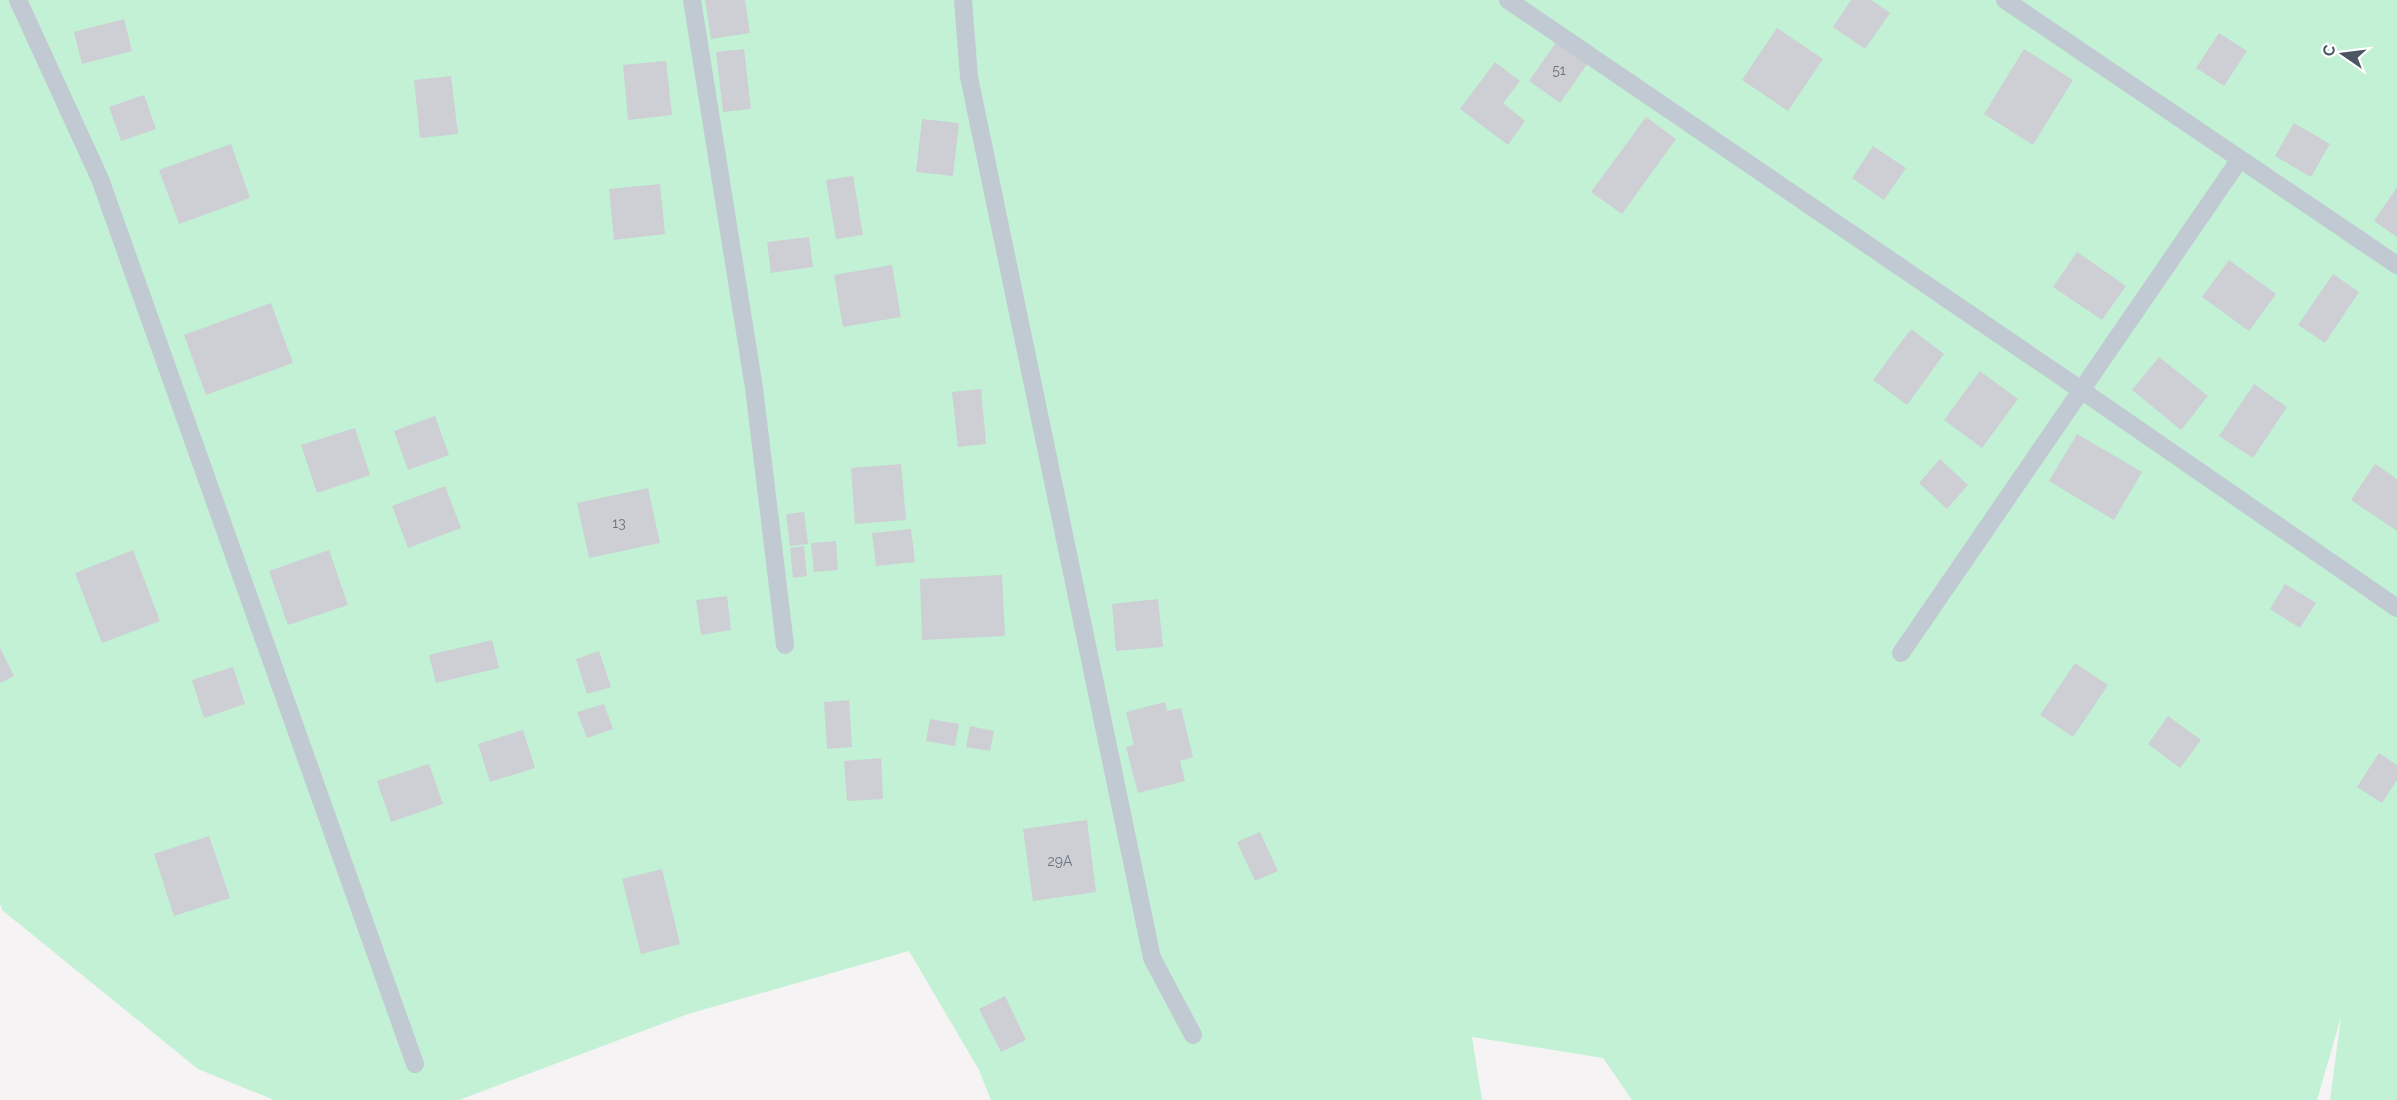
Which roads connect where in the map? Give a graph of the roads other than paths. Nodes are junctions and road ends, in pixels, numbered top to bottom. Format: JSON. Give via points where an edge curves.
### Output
{"nodes":[{"id":1,"x":18,"y":0,"type":"edge"},
{"id":2,"x":692,"y":0,"type":"edge"},
{"id":3,"x":963,"y":0,"type":"edge"},
{"id":4,"x":1508,"y":0,"type":"edge"},
{"id":5,"x":2005,"y":0,"type":"edge"},
{"id":6,"x":2241,"y":159,"type":"junction"},
{"id":7,"x":2397,"y":265,"type":"edge"},
{"id":8,"x":2081,"y":390,"type":"junction"},
{"id":9,"x":2397,"y":608,"type":"edge"},
{"id":10,"x":785,"y":645,"type":"dead end"},
{"id":11,"x":1901,"y":653,"type":"dead end"},
{"id":12,"x":1193,"y":1035,"type":"dead end"},
{"id":13,"x":415,"y":1064,"type":"dead end"}],
"edges":[{"from":1,"to":13,"type":"lane","via":[[100,179]]},
{"from":2,"to":10,"type":"lane","via":[[754,388]]},
{"from":3,"to":12,"type":"lane","via":[[969,77],[1152,958]]},
{"from":4,"to":8,"type":"lane"},
{"from":5,"to":6,"type":"lane"},
{"from":6,"to":7,"type":"lane"},
{"from":6,"to":8,"type":"lane"},
{"from":8,"to":9,"type":"lane"},
{"from":8,"to":11,"type":"lane"}]}
